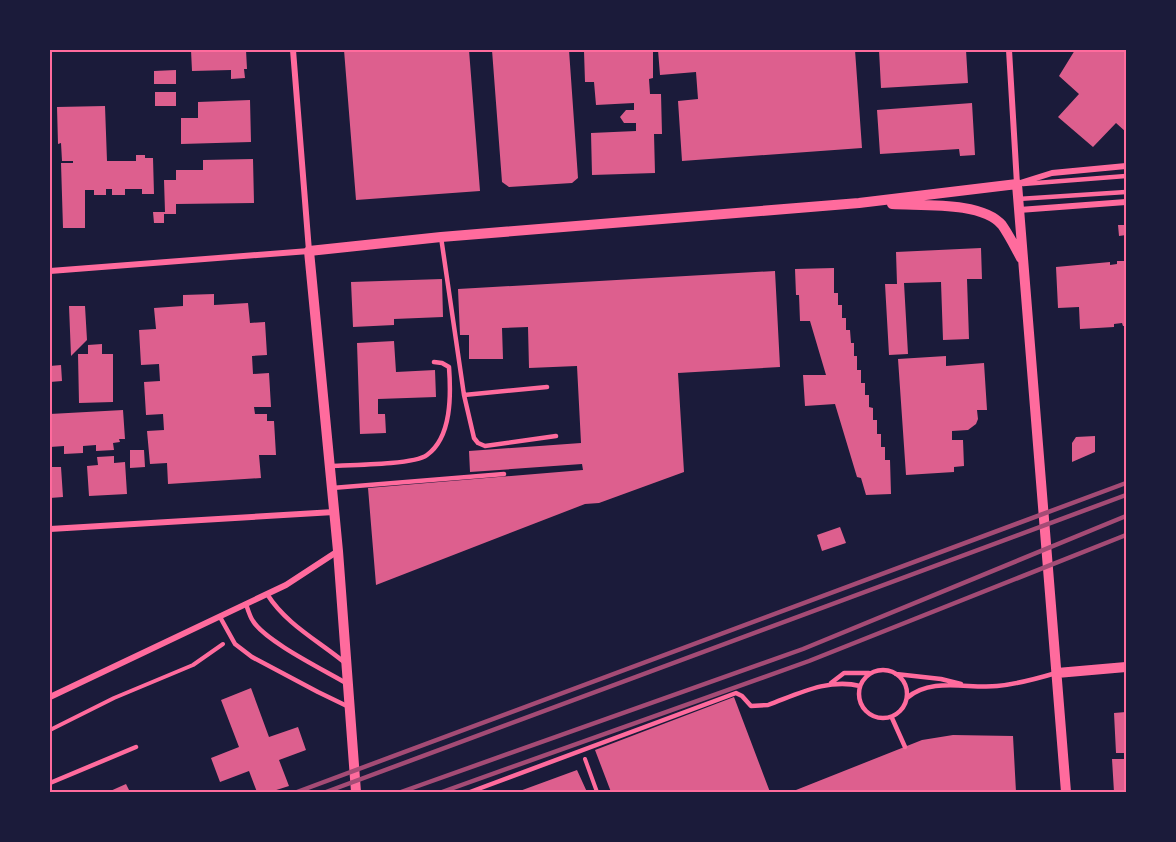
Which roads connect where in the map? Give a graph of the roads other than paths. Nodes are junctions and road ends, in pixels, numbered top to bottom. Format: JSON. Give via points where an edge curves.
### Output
{"nodes":[{"id":1,"x":293,"y":50,"type":"edge"},
{"id":2,"x":1009,"y":50,"type":"edge"},
{"id":3,"x":1126,"y":166,"type":"edge"},
{"id":4,"x":1126,"y":176,"type":"edge"},
{"id":5,"x":1017,"y":184,"type":"junction"},
{"id":6,"x":1126,"y":192,"type":"edge"},
{"id":7,"x":1126,"y":202,"type":"edge"},
{"id":8,"x":859,"y":203,"type":"junction"},
{"id":9,"x":1019,"y":205,"type":"junction"},
{"id":10,"x":441,"y":237,"type":"junction"},
{"id":11,"x":309,"y":251,"type":"junction"},
{"id":12,"x":1023,"y":261,"type":"junction"},
{"id":13,"x":50,"y":271,"type":"edge"},
{"id":14,"x":434,"y":362,"type":"dead end"},
{"id":15,"x":547,"y":387,"type":"dead end"},
{"id":16,"x":464,"y":395,"type":"junction"},
{"id":17,"x":556,"y":436,"type":"dead end"},
{"id":18,"x":330,"y":466,"type":"junction"},
{"id":19,"x":504,"y":474,"type":"dead end"},
{"id":20,"x":332,"y":488,"type":"junction"},
{"id":21,"x":334,"y":512,"type":"junction"},
{"id":22,"x":50,"y":529,"type":"edge"},
{"id":23,"x":338,"y":550,"type":"junction"},
{"id":24,"x":267,"y":594,"type":"junction"},
{"id":25,"x":246,"y":604,"type":"junction"},
{"id":26,"x":220,"y":617,"type":"junction"},
{"id":27,"x":346,"y":663,"type":"junction"},
{"id":28,"x":1126,"y":667,"type":"edge"},
{"id":29,"x":871,"y":673,"type":"junction"},
{"id":30,"x":1057,"y":673,"type":"junction"},
{"id":31,"x":896,"y":674,"type":"junction"},
{"id":32,"x":831,"y":683,"type":"junction"},
{"id":33,"x":348,"y":684,"type":"junction"},
{"id":34,"x":964,"y":685,"type":"junction"},
{"id":35,"x":860,"y":686,"type":"junction"},
{"id":36,"x":50,"y":697,"type":"edge"},
{"id":37,"x":907,"y":698,"type":"junction"},
{"id":38,"x":350,"y":711,"type":"junction"},
{"id":39,"x":892,"y":718,"type":"junction"},
{"id":40,"x":136,"y":747,"type":"dead end"},
{"id":41,"x":905,"y":747,"type":"dead end"},
{"id":42,"x":50,"y":783,"type":"edge"},
{"id":43,"x":356,"y":792,"type":"edge"},
{"id":44,"x":470,"y":792,"type":"edge"},
{"id":45,"x":1066,"y":792,"type":"edge"}],
"edges":[{"from":1,"to":11,"type":"street"},
{"from":2,"to":5,"type":"street"},
{"from":3,"to":5,"type":"street","via":[[1052,173]]},
{"from":4,"to":5,"type":"lane"},
{"from":5,"to":8,"type":"street"},
{"from":5,"to":9,"type":"street"},
{"from":6,"to":9,"type":"lane"},
{"from":7,"to":9,"type":"street"},
{"from":8,"to":10,"type":"street"},
{"from":8,"to":12,"type":"street","via":[[956,207],[979,212],[1001,225]]},
{"from":9,"to":12,"type":"street"},
{"from":10,"to":11,"type":"street"},
{"from":10,"to":16,"type":"lane"},
{"from":11,"to":13,"type":"street"},
{"from":11,"to":18,"type":"street"},
{"from":12,"to":30,"type":"street"},
{"from":14,"to":18,"type":"lane","via":[[449,367],[451,399],[445,426],[426,456]]},
{"from":15,"to":16,"type":"lane"},
{"from":16,"to":17,"type":"lane","via":[[478,443],[485,446]]},
{"from":18,"to":20,"type":"street"},
{"from":19,"to":20,"type":"lane"},
{"from":20,"to":21,"type":"street"},
{"from":21,"to":22,"type":"street"},
{"from":21,"to":23,"type":"street"},
{"from":23,"to":24,"type":"street"},
{"from":23,"to":27,"type":"street"},
{"from":24,"to":25,"type":"street"},
{"from":24,"to":27,"type":"lane","via":[[290,622]]},
{"from":25,"to":26,"type":"street"},
{"from":25,"to":33,"type":"lane","via":[[253,621],[275,641]]},
{"from":26,"to":36,"type":"street"},
{"from":26,"to":38,"type":"lane","via":[[235,644],[252,657]]},
{"from":27,"to":33,"type":"street"},
{"from":28,"to":30,"type":"street"},
{"from":29,"to":31,"type":"lane","via":[[888,670]]},
{"from":29,"to":32,"type":"lane","via":[[844,673]]},
{"from":29,"to":35,"type":"lane"},
{"from":30,"to":34,"type":"lane","via":[[994,686]]},
{"from":30,"to":45,"type":"street"},
{"from":31,"to":34,"type":"lane"},
{"from":31,"to":37,"type":"lane","via":[[906,687]]},
{"from":32,"to":35,"type":"lane"},
{"from":32,"to":44,"type":"lane","via":[[759,706],[751,706],[736,693]]},
{"from":33,"to":38,"type":"street"},
{"from":34,"to":37,"type":"lane","via":[[926,687]]},
{"from":35,"to":39,"type":"lane","via":[[858,696],[867,714]]},
{"from":37,"to":39,"type":"lane"},
{"from":38,"to":43,"type":"street"},
{"from":39,"to":41,"type":"lane"},
{"from":40,"to":42,"type":"lane"}]}
